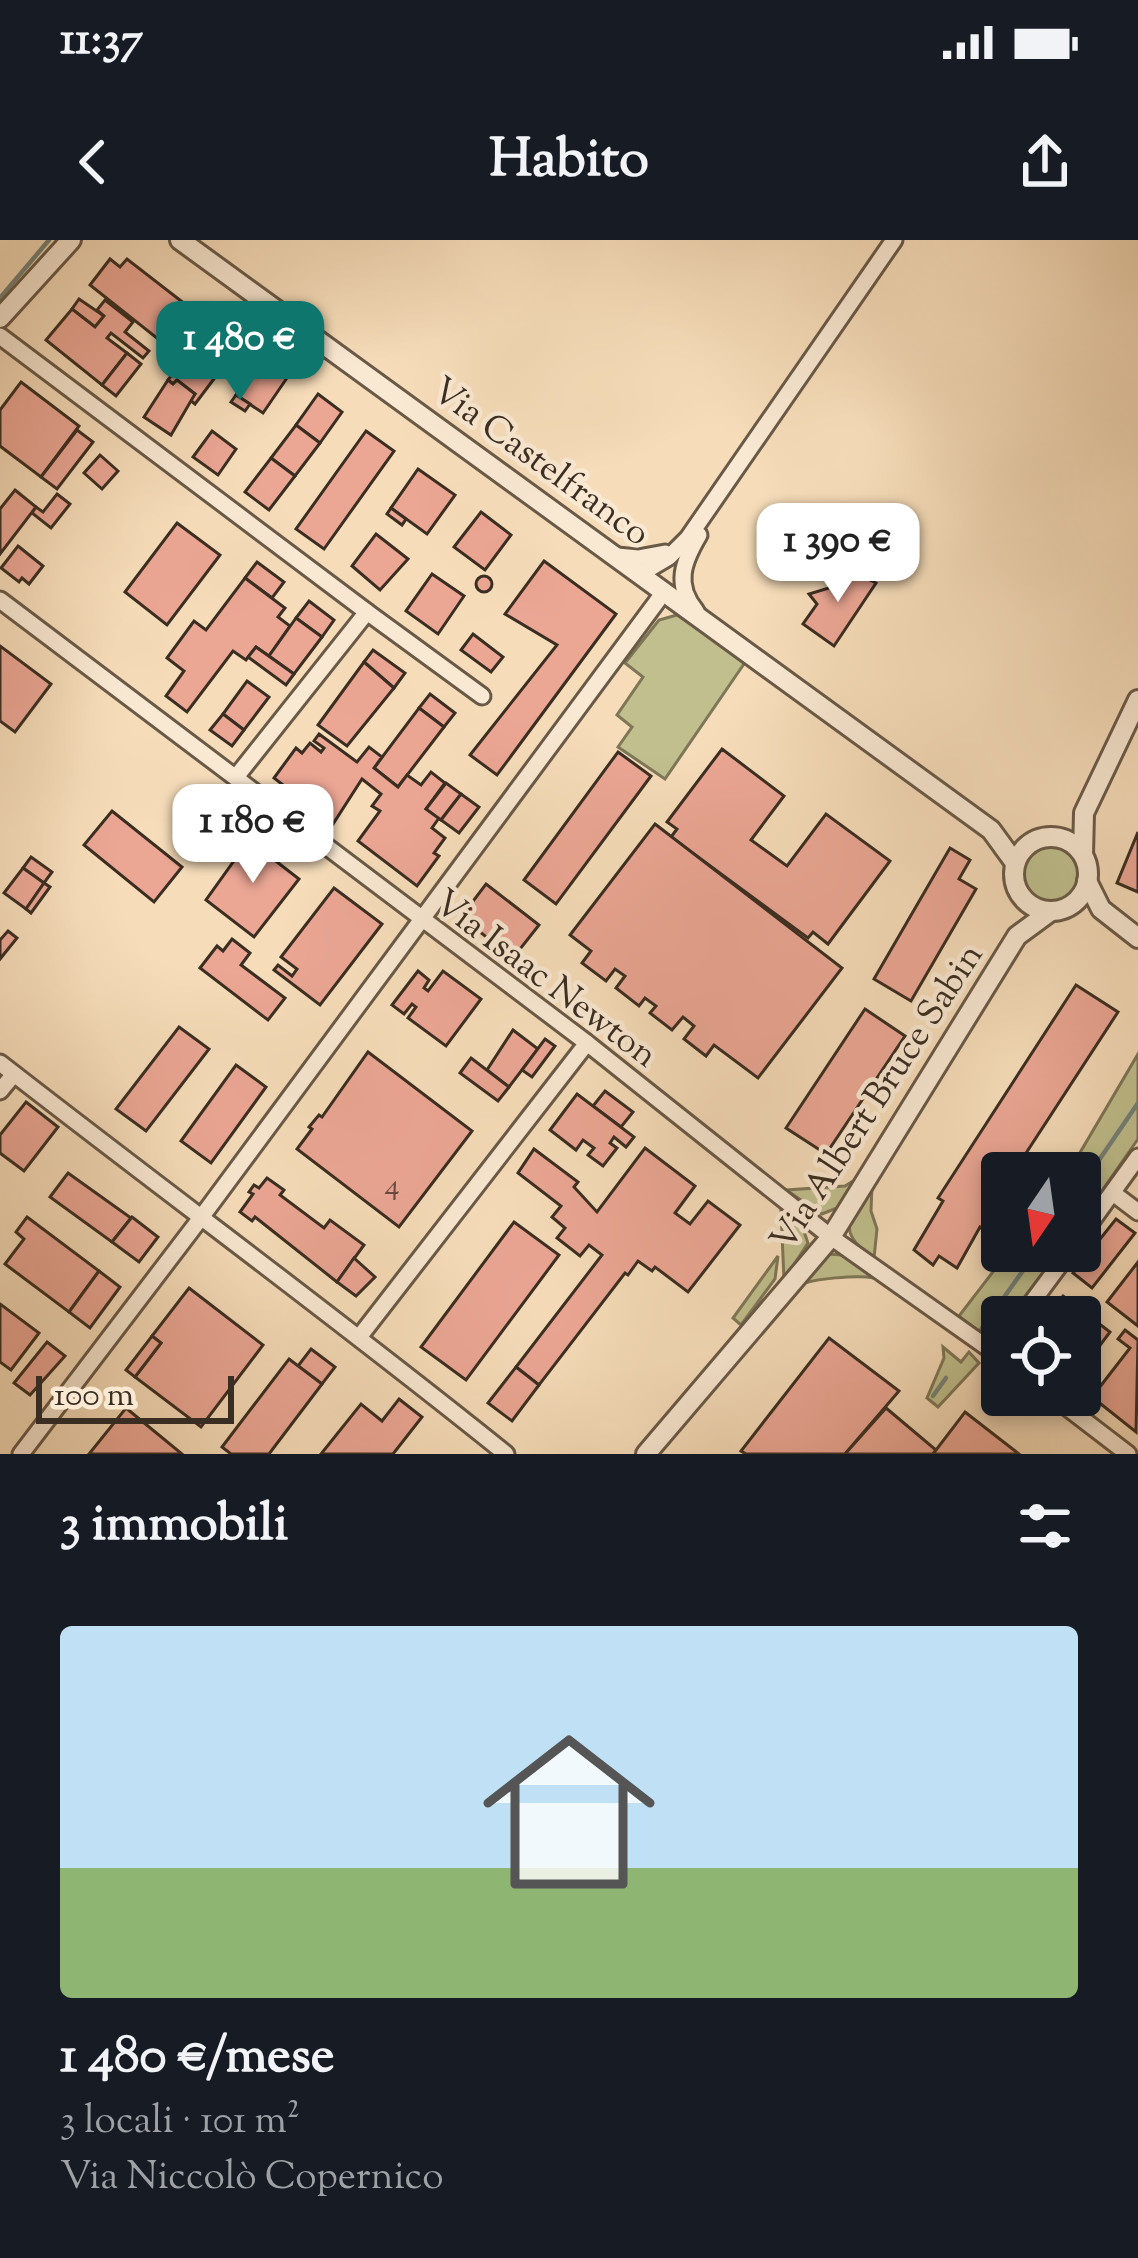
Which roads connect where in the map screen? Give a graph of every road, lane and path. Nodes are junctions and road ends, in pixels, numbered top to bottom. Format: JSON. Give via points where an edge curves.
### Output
{"nodes":[{"id":1,"x":71,"y":240,"type":"edge"},
{"id":2,"x":180,"y":240,"type":"edge"},
{"id":3,"x":894,"y":240,"type":"edge"},
{"id":4,"x":0,"y":318,"type":"edge"},
{"id":5,"x":0,"y":336,"type":"edge"},
{"id":6,"x":719,"y":494,"type":"junction"},
{"id":7,"x":679,"y":548,"type":"junction"},
{"id":8,"x":617,"y":556,"type":"junction"},
{"id":9,"x":642,"y":573,"type":"junction"},
{"id":10,"x":0,"y":600,"type":"edge"},
{"id":11,"x":658,"y":600,"type":"dead end"},
{"id":12,"x":368,"y":612,"type":"junction"},
{"id":13,"x":702,"y":618,"type":"junction"},
{"id":14,"x":482,"y":696,"type":"dead end"},
{"id":15,"x":1138,"y":700,"type":"edge"},
{"id":16,"x":236,"y":777,"type":"junction"},
{"id":17,"x":1084,"y":813,"type":"junction"},
{"id":18,"x":991,"y":830,"type":"junction"},
{"id":19,"x":1044,"y":839,"type":"junction"},
{"id":20,"x":1083,"y":855,"type":"junction"},
{"id":21,"x":1015,"y":862,"type":"junction"},
{"id":22,"x":1087,"y":881,"type":"junction"},
{"id":23,"x":1021,"y":895,"type":"junction"},
{"id":24,"x":1059,"y":909,"type":"junction"},
{"id":25,"x":422,"y":920,"type":"junction"},
{"id":26,"x":1114,"y":920,"type":"junction"},
{"id":27,"x":1017,"y":936,"type":"junction"},
{"id":28,"x":1138,"y":938,"type":"edge"},
{"id":29,"x":587,"y":1043,"type":"junction"},
{"id":30,"x":7,"y":1069,"type":"edge"},
{"id":31,"x":0,"y":1091,"type":"edge"},
{"id":32,"x":1138,"y":1157,"type":"edge"},
{"id":33,"x":1113,"y":1193,"type":"junction"},
{"id":34,"x":1101,"y":1209,"type":"edge"},
{"id":35,"x":1138,"y":1212,"type":"edge"},
{"id":36,"x":200,"y":1220,"type":"junction"},
{"id":37,"x":831,"y":1237,"type":"junction"},
{"id":38,"x":360,"y":1336,"type":"junction"},
{"id":39,"x":981,"y":1338,"type":"edge"},
{"id":40,"x":1078,"y":1416,"type":"edge"},
{"id":41,"x":21,"y":1454,"type":"edge"},
{"id":42,"x":506,"y":1454,"type":"edge"},
{"id":43,"x":646,"y":1454,"type":"edge"},
{"id":44,"x":1128,"y":1454,"type":"edge"}],
"edges":[{"from":1,"to":4,"type":"street"},
{"from":2,"to":8,"type":"street","name":"Via Castelfranco"},
{"from":3,"to":6,"type":"street","name":"Via Castelfranco"},
{"from":5,"to":12,"type":"street"},
{"from":6,"to":7,"type":"street","name":"Via Castelfranco"},
{"from":6,"to":13,"type":"street","via":[[682,574],[682,591]]},
{"from":7,"to":8,"type":"street"},
{"from":7,"to":9,"type":"street","name":"Via Castelfranco"},
{"from":8,"to":9,"type":"street","name":"Via Castelfranco"},
{"from":9,"to":13,"type":"street"},
{"from":10,"to":16,"type":"street","name":"Via Isaac Newton"},
{"from":11,"to":25,"type":"street"},
{"from":12,"to":14,"type":"street"},
{"from":12,"to":16,"type":"street"},
{"from":13,"to":18,"type":"street"},
{"from":15,"to":17,"type":"street"},
{"from":16,"to":25,"type":"street","name":"Via Isaac Newton"},
{"from":17,"to":19,"type":"street"},
{"from":17,"to":20,"type":"street"},
{"from":18,"to":19,"type":"street"},
{"from":18,"to":21,"type":"street"},
{"from":19,"to":20,"type":"street","via":[[1070,842]]},
{"from":19,"to":21,"type":"street"},
{"from":20,"to":22,"type":"street"},
{"from":21,"to":23,"type":"street"},
{"from":22,"to":24,"type":"street"},
{"from":22,"to":26,"type":"street"},
{"from":23,"to":24,"type":"street","via":[[1034,907]]},
{"from":23,"to":27,"type":"street","name":"Via Albert Bruce Sabin"},
{"from":24,"to":26,"type":"street"},
{"from":24,"to":27,"type":"street","name":"Via Albert Bruce Sabin"},
{"from":25,"to":29,"type":"street","name":"Via Isaac Newton"},
{"from":25,"to":36,"type":"street"},
{"from":26,"to":28,"type":"street"},
{"from":27,"to":37,"type":"street","name":"Via Albert Bruce Sabin"},
{"from":29,"to":37,"type":"street","name":"Via Isaac Newton"},
{"from":29,"to":38,"type":"street"},
{"from":30,"to":31,"type":"street"},
{"from":30,"to":36,"type":"street"},
{"from":32,"to":33,"type":"street"},
{"from":33,"to":34,"type":"street"},
{"from":33,"to":35,"type":"street"},
{"from":36,"to":38,"type":"street"},
{"from":36,"to":41,"type":"street"},
{"from":37,"to":39,"type":"street","name":"Via Isaac Newton"},
{"from":37,"to":43,"type":"street","name":"Via Albert Bruce Sabin"},
{"from":38,"to":42,"type":"street"},
{"from":40,"to":44,"type":"street"}]}
